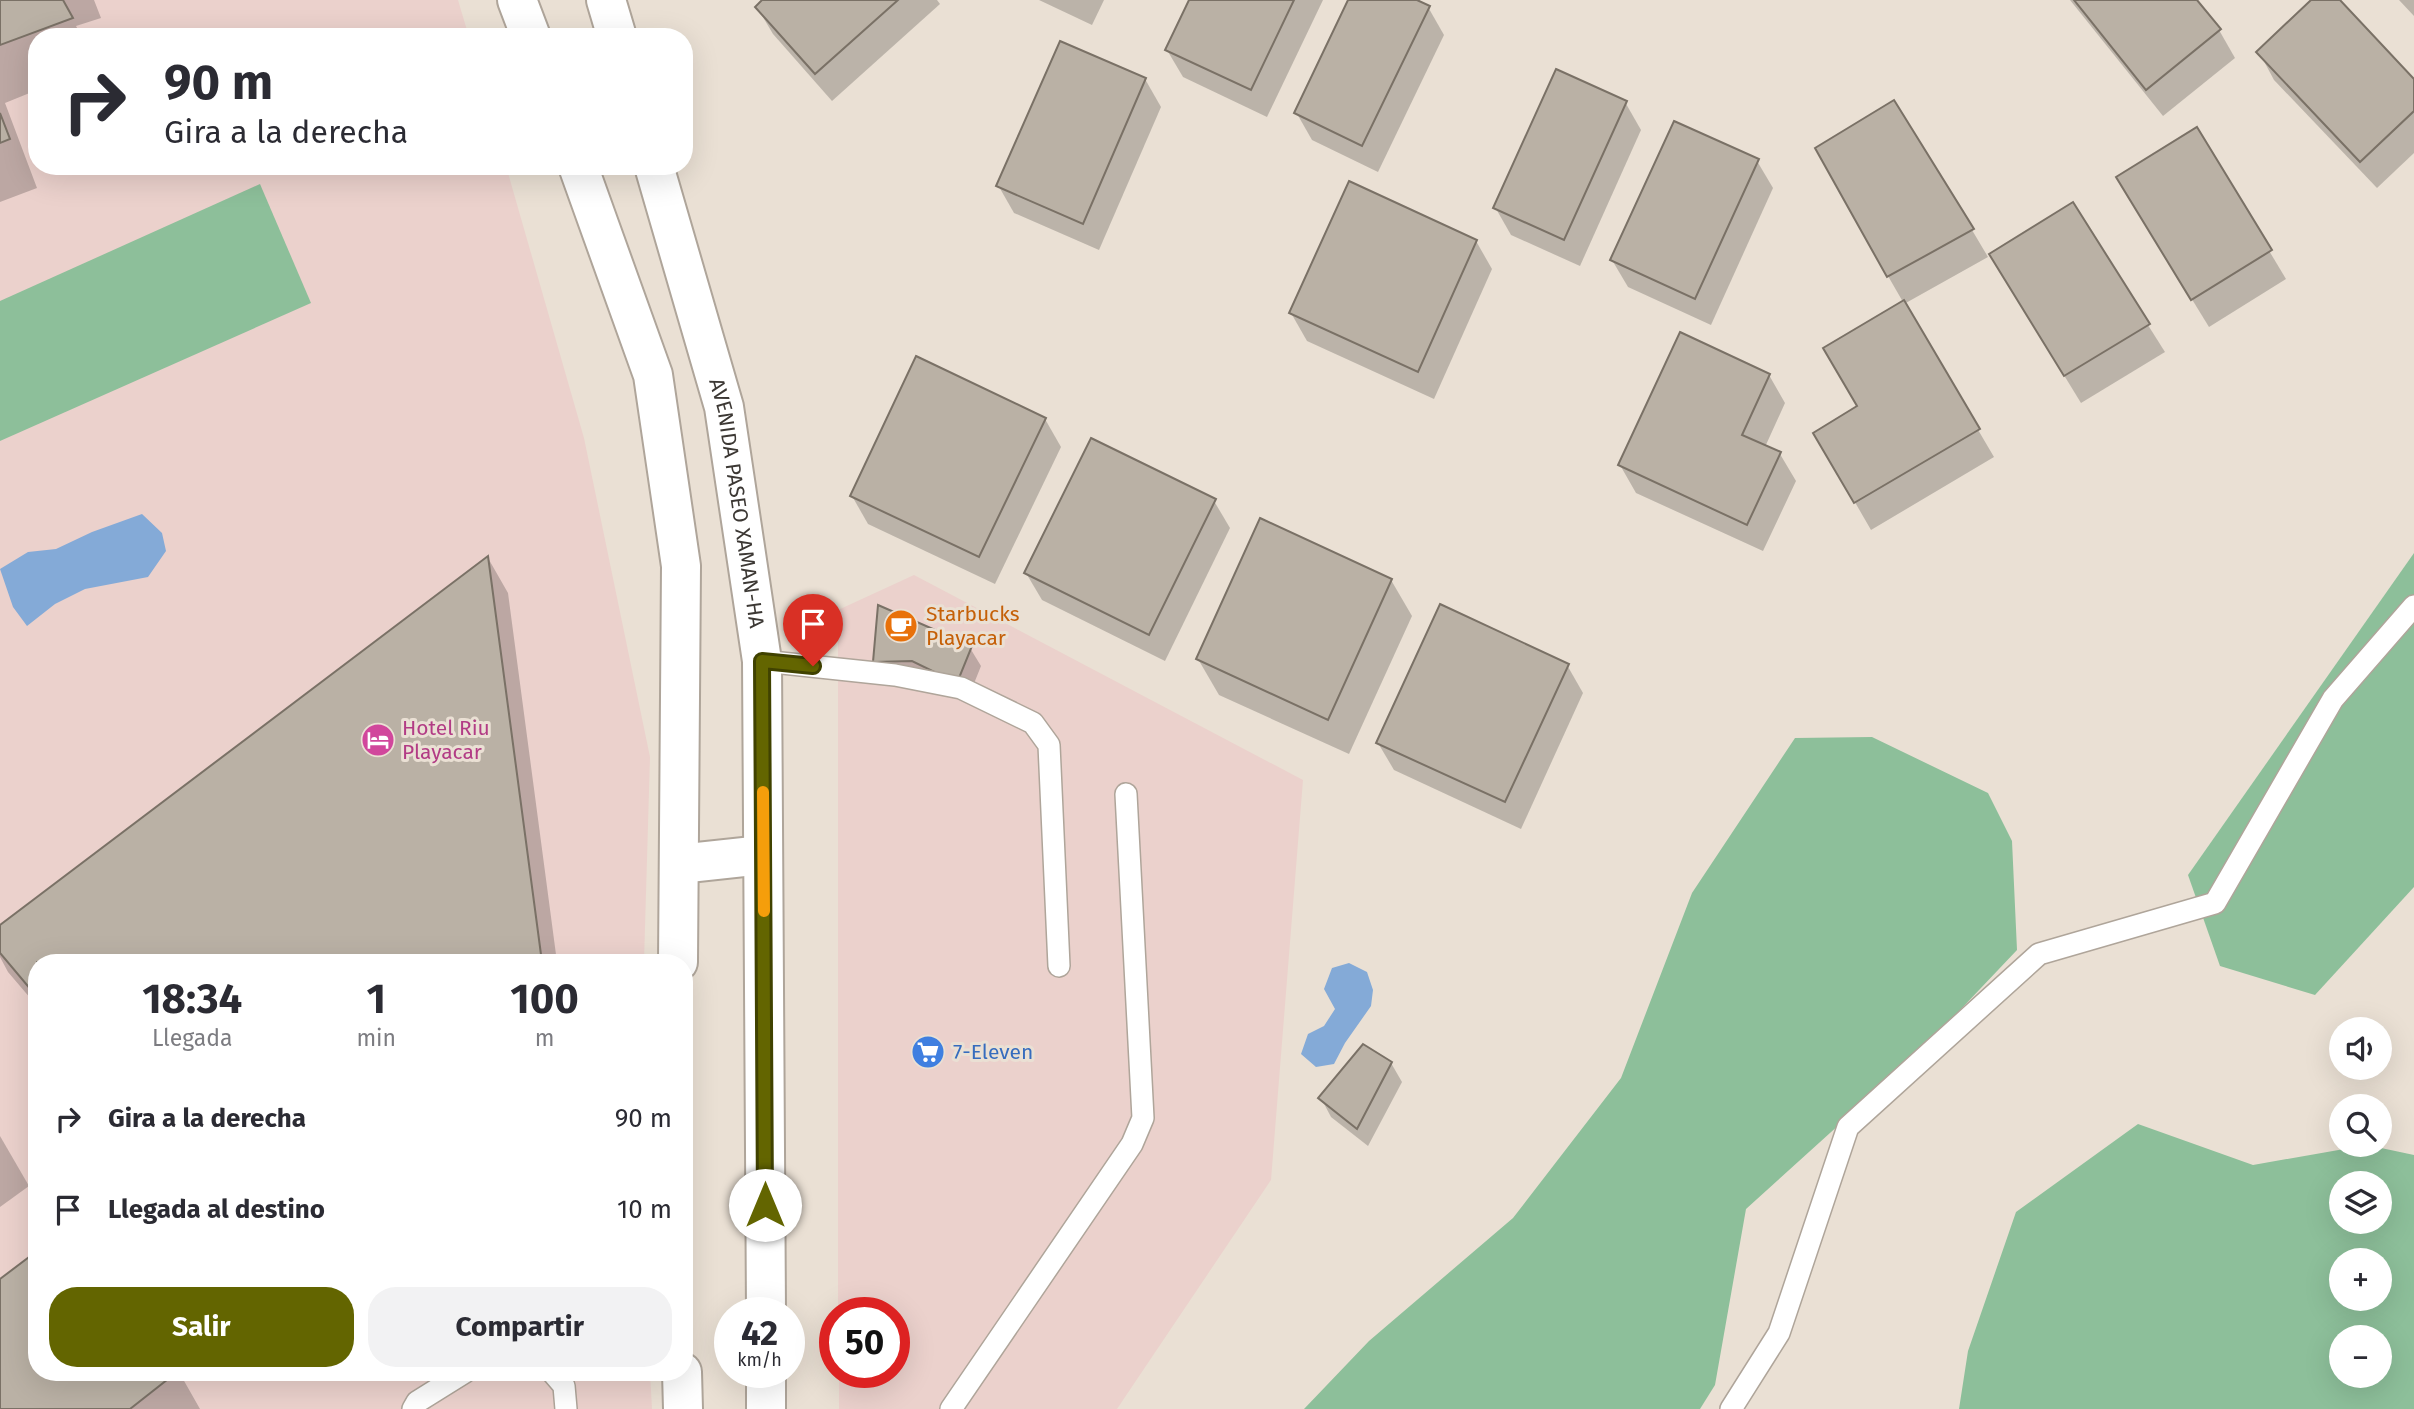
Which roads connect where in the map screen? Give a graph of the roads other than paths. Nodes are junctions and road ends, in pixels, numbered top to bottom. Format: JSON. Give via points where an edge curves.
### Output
{"nodes":[{"id":1,"x":517,"y":0,"type":"edge"},
{"id":2,"x":606,"y":0,"type":"edge"},
{"id":3,"x":528,"y":28,"type":"edge"},
{"id":4,"x":614,"y":28,"type":"edge"},
{"id":5,"x":581,"y":175,"type":"edge"},
{"id":6,"x":657,"y":175,"type":"edge"},
{"id":7,"x":2414,"y":606,"type":"edge"},
{"id":8,"x":762,"y":661,"type":"junction"},
{"id":9,"x":1126,"y":794,"type":"dead end"},
{"id":10,"x":763,"y":855,"type":"junction"},
{"id":11,"x":679,"y":864,"type":"junction"},
{"id":12,"x":678,"y":954,"type":"edge"},
{"id":13,"x":1059,"y":966,"type":"dead end"},
{"id":14,"x":766,"y":1297,"type":"edge"},
{"id":15,"x":451,"y":1381,"type":"edge"},
{"id":16,"x":560,"y":1381,"type":"edge"},
{"id":17,"x":682,"y":1381,"type":"edge"},
{"id":18,"x":766,"y":1388,"type":"edge"},
{"id":19,"x":413,"y":1409,"type":"edge"},
{"id":20,"x":566,"y":1409,"type":"edge"},
{"id":21,"x":683,"y":1409,"type":"edge"},
{"id":22,"x":766,"y":1409,"type":"edge"},
{"id":23,"x":951,"y":1409,"type":"edge"},
{"id":24,"x":1731,"y":1409,"type":"edge"}],
"edges":[{"from":1,"to":3,"type":"main road"},
{"from":2,"to":4,"type":"main road"},
{"from":5,"to":11,"type":"main road","via":[[653,374],[681,566]]},
{"from":6,"to":8,"type":"main road","name":"AVENIDA PASEO XAMAN-HA","via":[[723,407]]},
{"from":7,"to":24,"type":"lane","via":[[2333,699],[2215,903],[2039,954],[1848,1127],[1779,1332]]},
{"from":8,"to":10,"type":"main road","name":"AVENIDA PASEO XAMAN-HA"},
{"from":8,"to":13,"type":"lane","via":[[895,675],[961,688],[1033,723],[1049,745]]},
{"from":9,"to":23,"type":"lane","via":[[1143,1118],[1132,1144]]},
{"from":10,"to":11,"type":"main road"},
{"from":10,"to":14,"type":"main road","name":"AVENIDA PASEO XAMAN-HA"},
{"from":11,"to":12,"type":"main road"},
{"from":15,"to":19,"type":"lane"},
{"from":16,"to":20,"type":"lane"},
{"from":17,"to":21,"type":"main road"},
{"from":18,"to":22,"type":"main road"}]}
